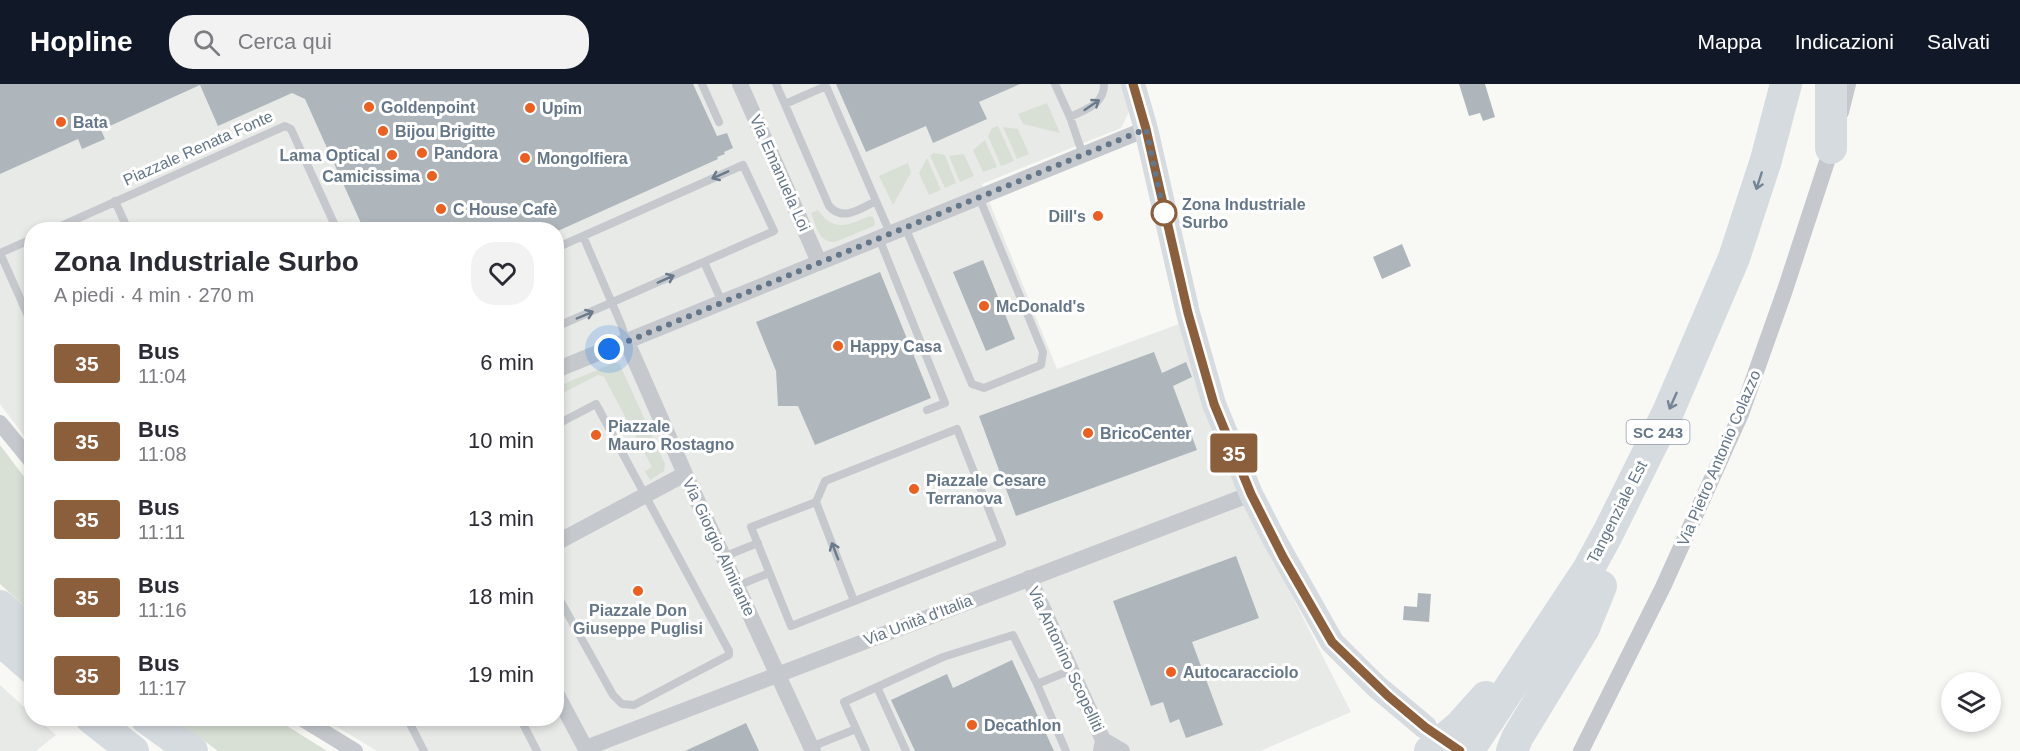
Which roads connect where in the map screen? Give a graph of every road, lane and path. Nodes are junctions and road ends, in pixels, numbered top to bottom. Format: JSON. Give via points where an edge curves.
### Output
{"nodes":[{"id":1,"x":702,"y":84,"type":"edge"},
{"id":2,"x":740,"y":84,"type":"edge"},
{"id":3,"x":776,"y":84,"type":"edge"},
{"id":4,"x":1055,"y":84,"type":"edge"},
{"id":5,"x":1104,"y":84,"type":"edge"},
{"id":6,"x":1133,"y":84,"type":"edge"},
{"id":7,"x":1786,"y":84,"type":"edge"},
{"id":8,"x":1807,"y":84,"type":"edge"},
{"id":9,"x":1831,"y":84,"type":"edge"},
{"id":10,"x":1848,"y":84,"type":"edge"},
{"id":11,"x":827,"y":85,"type":"edge"},
{"id":12,"x":785,"y":104,"type":"junction"},
{"id":13,"x":1070,"y":117,"type":"junction"},
{"id":14,"x":719,"y":122,"type":"dead end"},
{"id":15,"x":1146,"y":129,"type":"junction"},
{"id":16,"x":1831,"y":148,"type":"junction"},
{"id":17,"x":1083,"y":155,"type":"junction"},
{"id":18,"x":979,"y":197,"type":"junction"},
{"id":19,"x":115,"y":201,"type":"junction"},
{"id":20,"x":876,"y":201,"type":"junction"},
{"id":21,"x":69,"y":222,"type":"edge"},
{"id":22,"x":124,"y":222,"type":"edge"},
{"id":23,"x":333,"y":222,"type":"edge"},
{"id":24,"x":892,"y":233,"type":"junction"},
{"id":25,"x":583,"y":236,"type":"junction"},
{"id":26,"x":24,"y":242,"type":"edge"},
{"id":27,"x":564,"y":244,"type":"edge"},
{"id":28,"x":0,"y":253,"type":"edge"},
{"id":29,"x":704,"y":262,"type":"junction"},
{"id":30,"x":819,"y":262,"type":"junction"},
{"id":31,"x":722,"y":302,"type":"junction"},
{"id":32,"x":612,"y":303,"type":"junction"},
{"id":33,"x":24,"y":308,"type":"edge"},
{"id":34,"x":564,"y":324,"type":"edge"},
{"id":35,"x":627,"y":342,"type":"junction"},
{"id":36,"x":564,"y":367,"type":"edge"},
{"id":37,"x":927,"y":410,"type":"dead end"},
{"id":38,"x":564,"y":421,"type":"edge"},
{"id":39,"x":0,"y":423,"type":"edge"},
{"id":40,"x":24,"y":452,"type":"edge"},
{"id":41,"x":685,"y":474,"type":"junction"},
{"id":42,"x":1251,"y":494,"type":"junction"},
{"id":43,"x":646,"y":495,"type":"junction"},
{"id":44,"x":816,"y":502,"type":"junction"},
{"id":45,"x":564,"y":539,"type":"edge"},
{"id":46,"x":758,"y":543,"type":"junction"},
{"id":47,"x":723,"y":557,"type":"junction"},
{"id":48,"x":770,"y":573,"type":"junction"},
{"id":49,"x":1595,"y":577,"type":"junction"},
{"id":50,"x":1029,"y":578,"type":"junction"},
{"id":51,"x":737,"y":586,"type":"junction"},
{"id":52,"x":854,"y":602,"type":"junction"},
{"id":53,"x":0,"y":606,"type":"edge"},
{"id":54,"x":564,"y":606,"type":"edge"},
{"id":55,"x":24,"y":627,"type":"edge"},
{"id":56,"x":0,"y":640,"type":"edge"},
{"id":57,"x":24,"y":661,"type":"edge"},
{"id":58,"x":1071,"y":670,"type":"junction"},
{"id":59,"x":777,"y":674,"type":"junction"},
{"id":60,"x":1037,"y":684,"type":"junction"},
{"id":61,"x":876,"y":687,"type":"junction"},
{"id":62,"x":564,"y":708,"type":"edge"},
{"id":63,"x":101,"y":726,"type":"edge"},
{"id":64,"x":141,"y":726,"type":"edge"},
{"id":65,"x":157,"y":726,"type":"edge"},
{"id":66,"x":314,"y":726,"type":"edge"},
{"id":67,"x":410,"y":726,"type":"edge"},
{"id":68,"x":524,"y":726,"type":"edge"},
{"id":69,"x":856,"y":729,"type":"junction"},
{"id":70,"x":1428,"y":739,"type":"edge"},
{"id":71,"x":1102,"y":746,"type":"edge"},
{"id":72,"x":812,"y":749,"type":"edge"},
{"id":73,"x":587,"y":750,"type":"edge"},
{"id":74,"x":133,"y":751,"type":"edge"},
{"id":75,"x":174,"y":751,"type":"edge"},
{"id":76,"x":192,"y":751,"type":"edge"},
{"id":77,"x":355,"y":751,"type":"edge"},
{"id":78,"x":424,"y":751,"type":"edge"},
{"id":79,"x":537,"y":751,"type":"edge"},
{"id":80,"x":866,"y":751,"type":"edge"},
{"id":81,"x":906,"y":751,"type":"edge"},
{"id":82,"x":1066,"y":751,"type":"edge"},
{"id":83,"x":1122,"y":751,"type":"edge"},
{"id":84,"x":1468,"y":751,"type":"edge"},
{"id":85,"x":1492,"y":751,"type":"edge"},
{"id":86,"x":1512,"y":751,"type":"edge"},
{"id":87,"x":1581,"y":751,"type":"edge"}],
"edges":[{"from":1,"to":14,"type":"lane"},
{"from":2,"to":30,"type":"street","name":"Via Emanuela Loi"},
{"from":3,"to":12,"type":"lane"},
{"from":4,"to":13,"type":"lane"},
{"from":13,"to":5,"type":"lane","one_way":true,"via":[[1096,105]]},
{"from":6,"to":15,"type":"street"},
{"from":7,"to":49,"type":"highway","name":"Tangenziale Est","number":"SC 243","one_way":true,"via":[[1738,247],[1668,412],[1608,533]]},
{"from":8,"to":49,"type":"highway","name":"Tangenziale Est","number":"SC 243","via":[[1743,293],[1688,419],[1625,543]]},
{"from":9,"to":16,"type":"highway"},
{"from":10,"to":16,"type":"street","name":"Via Pietro Antonio Colazzo"},
{"from":11,"to":12,"type":"lane"},
{"from":11,"to":20,"type":"lane"},
{"from":12,"to":20,"type":"lane","via":[[835,213],[850,213]]},
{"from":13,"to":17,"type":"lane"},
{"from":15,"to":17,"type":"street"},
{"from":15,"to":42,"type":"street","via":[[1188,313],[1214,404]]},
{"from":16,"to":87,"type":"street","name":"Via Pietro Antonio Colazzo","via":[[1741,414],[1663,587]]},
{"from":17,"to":18,"type":"street"},
{"from":18,"to":24,"type":"street"},
{"from":18,"to":24,"type":"lane","via":[[1042,352],[1041,365],[984,388],[972,384]]},
{"from":19,"to":21,"type":"lane","name":"Piazzale Renata Fonte"},
{"from":19,"to":22,"type":"lane","name":"Piazzale Renata Fonte"},
{"from":19,"to":23,"type":"lane","name":"Piazzale Renata Fonte","via":[[285,126],[291,129]]},
{"from":20,"to":24,"type":"lane"},
{"from":24,"to":30,"type":"street"},
{"from":24,"to":37,"type":"lane","via":[[945,403]]},
{"from":25,"to":27,"type":"lane"},
{"from":29,"to":25,"type":"lane","one_way":true,"via":[[774,231],[743,165]]},
{"from":25,"to":32,"type":"lane"},
{"from":26,"to":28,"type":"lane"},
{"from":28,"to":33,"type":"lane"},
{"from":29,"to":31,"type":"lane"},
{"from":32,"to":29,"type":"lane","one_way":true},
{"from":30,"to":31,"type":"street"},
{"from":31,"to":35,"type":"street"},
{"from":34,"to":32,"type":"lane","one_way":true},
{"from":32,"to":35,"type":"lane"},
{"from":35,"to":36,"type":"street"},
{"from":35,"to":41,"type":"street","name":"Via Giorgio Almirante"},
{"from":38,"to":43,"type":"lane","via":[[596,404]]},
{"from":39,"to":40,"type":"street"},
{"from":41,"to":43,"type":"street"},
{"from":41,"to":47,"type":"street","name":"Via Giorgio Almirante"},
{"from":42,"to":50,"type":"street","name":"Via Unità d'Italia"},
{"from":42,"to":70,"type":"street","via":[[1332,642]]},
{"from":43,"to":45,"type":"street"},
{"from":43,"to":54,"type":"lane","via":[[729,655],[634,705],[622,704],[613,695]]},
{"from":44,"to":46,"type":"lane","via":[[752,527]]},
{"from":52,"to":44,"type":"lane","one_way":true},
{"from":44,"to":52,"type":"lane","via":[[825,481],[957,429],[1002,543]]},
{"from":46,"to":47,"type":"lane"},
{"from":46,"to":48,"type":"lane"},
{"from":47,"to":51,"type":"street","name":"Via Giorgio Almirante"},
{"from":48,"to":51,"type":"lane"},
{"from":48,"to":52,"type":"lane","via":[[791,626]]},
{"from":49,"to":70,"type":"highway","via":[[1572,579],[1485,699],[1460,726]]},
{"from":49,"to":84,"type":"highway","name":"Tangenziale Est","number":"SC 243"},
{"from":49,"to":85,"type":"highway","name":"Tangenziale Est","number":"SC 243"},
{"from":49,"to":86,"type":"highway","via":[[1584,628]]},
{"from":50,"to":58,"type":"street","name":"Via Antonino Scopelliti"},
{"from":50,"to":59,"type":"street","name":"Via Unità d'Italia"},
{"from":51,"to":59,"type":"street","name":"Via Giorgio Almirante"},
{"from":53,"to":55,"type":"highway"},
{"from":56,"to":57,"type":"highway"},
{"from":58,"to":60,"type":"lane"},
{"from":58,"to":71,"type":"street","name":"Via Antonino Scopelliti"},
{"from":59,"to":72,"type":"street","name":"Via Giorgio Almirante"},
{"from":59,"to":73,"type":"street","name":"Via Unità d'Italia"},
{"from":60,"to":61,"type":"lane","via":[[1013,635],[943,657]]},
{"from":60,"to":82,"type":"lane"},
{"from":61,"to":69,"type":"lane","via":[[844,702]]},
{"from":61,"to":81,"type":"lane"},
{"from":62,"to":73,"type":"street"},
{"from":63,"to":74,"type":"highway"},
{"from":64,"to":75,"type":"highway"},
{"from":65,"to":76,"type":"highway"},
{"from":66,"to":77,"type":"street"},
{"from":67,"to":78,"type":"lane"},
{"from":68,"to":79,"type":"lane"},
{"from":69,"to":72,"type":"lane"},
{"from":69,"to":80,"type":"lane"},
{"from":71,"to":83,"type":"street","name":"Via Antonino Scopelliti"}]}
